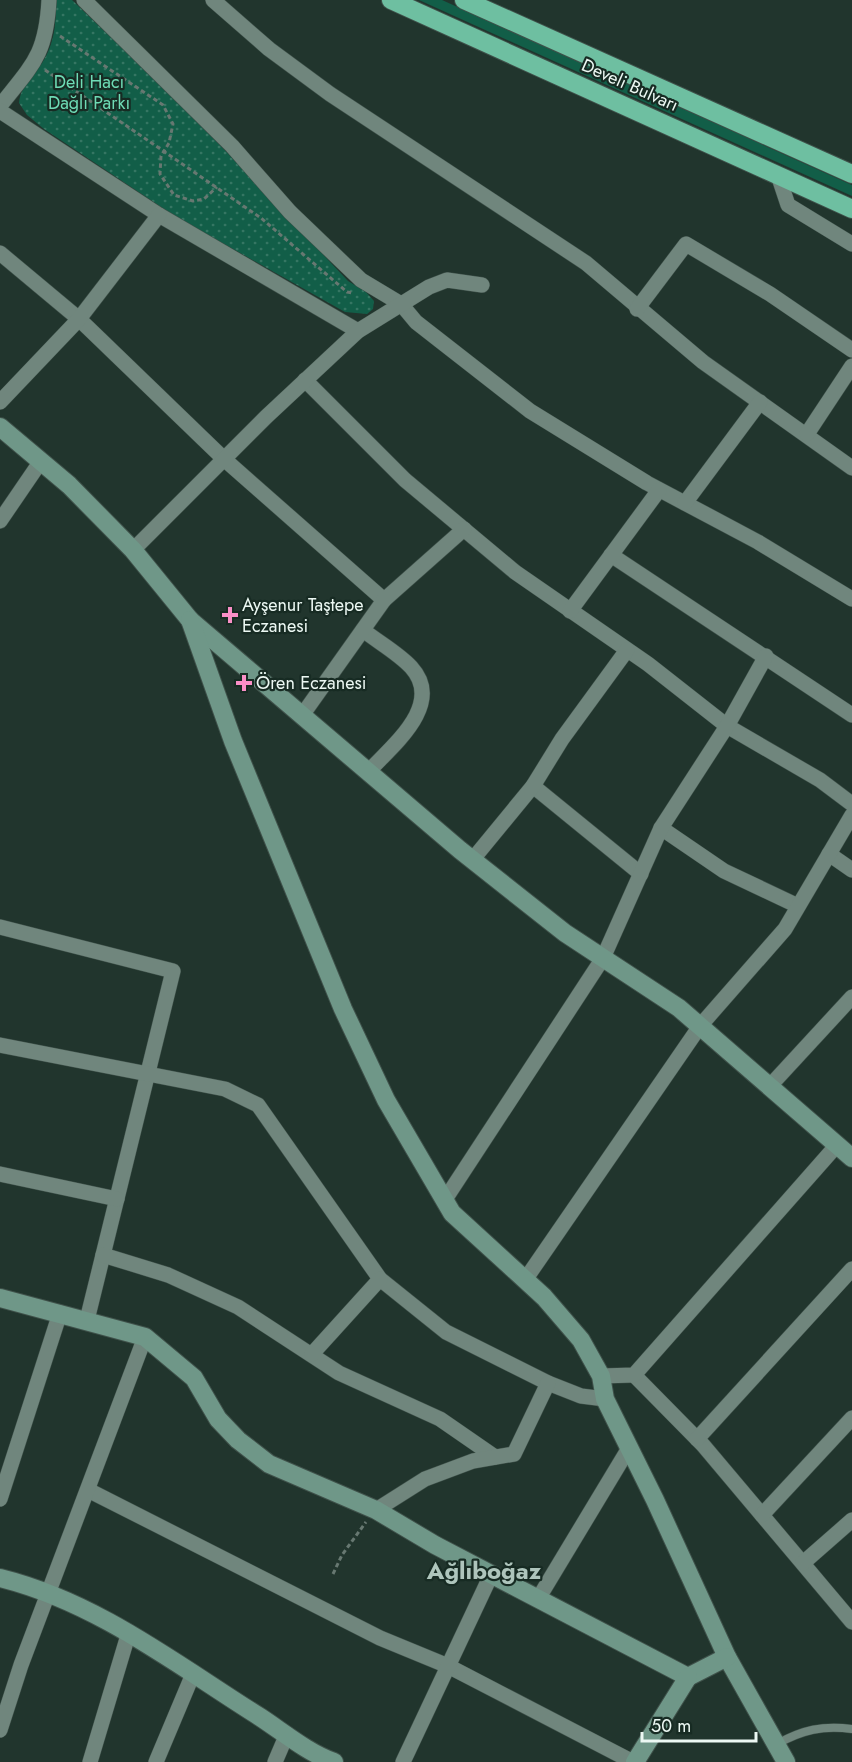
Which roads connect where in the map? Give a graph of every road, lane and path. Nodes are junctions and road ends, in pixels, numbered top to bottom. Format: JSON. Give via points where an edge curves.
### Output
{"nodes":[{"id":1,"x":49,"y":0,"type":"edge"},
{"id":2,"x":84,"y":0,"type":"edge"},
{"id":3,"x":213,"y":0,"type":"edge"},
{"id":4,"x":391,"y":0,"type":"edge"},
{"id":5,"x":464,"y":0,"type":"edge"},
{"id":6,"x":47,"y":30,"type":"junction"},
{"id":7,"x":34,"y":63,"type":"junction"},
{"id":8,"x":0,"y":106,"type":"edge"},
{"id":9,"x":0,"y":111,"type":"edge"},
{"id":10,"x":164,"y":151,"type":"junction"},
{"id":11,"x":852,"y":174,"type":"edge"},
{"id":12,"x":778,"y":175,"type":"junction"},
{"id":13,"x":217,"y":187,"type":"junction"},
{"id":14,"x":852,"y":209,"type":"edge"},
{"id":15,"x":159,"y":215,"type":"junction"},
{"id":16,"x":852,"y":243,"type":"edge"},
{"id":17,"x":0,"y":253,"type":"edge"},
{"id":18,"x":361,"y":280,"type":"junction"},
{"id":19,"x":482,"y":285,"type":"dead end"},
{"id":20,"x":401,"y":304,"type":"junction"},
{"id":21,"x":637,"y":309,"type":"junction"},
{"id":22,"x":79,"y":319,"type":"junction"},
{"id":23,"x":358,"y":331,"type":"junction"},
{"id":24,"x":852,"y":350,"type":"edge"},
{"id":25,"x":852,"y":366,"type":"edge"},
{"id":26,"x":305,"y":380,"type":"junction"},
{"id":27,"x":0,"y":402,"type":"edge"},
{"id":28,"x":760,"y":402,"type":"junction"},
{"id":29,"x":0,"y":427,"type":"edge"},
{"id":30,"x":807,"y":434,"type":"junction"},
{"id":31,"x":224,"y":459,"type":"junction"},
{"id":32,"x":41,"y":461,"type":"junction"},
{"id":33,"x":852,"y":468,"type":"edge"},
{"id":34,"x":659,"y":490,"type":"junction"},
{"id":35,"x":685,"y":503,"type":"junction"},
{"id":36,"x":0,"y":521,"type":"edge"},
{"id":37,"x":464,"y":530,"type":"junction"},
{"id":38,"x":133,"y":550,"type":"junction"},
{"id":39,"x":612,"y":555,"type":"junction"},
{"id":40,"x":852,"y":599,"type":"edge"},
{"id":41,"x":384,"y":600,"type":"junction"},
{"id":42,"x":570,"y":611,"type":"junction"},
{"id":43,"x":190,"y":620,"type":"junction"},
{"id":44,"x":363,"y":630,"type":"junction"},
{"id":45,"x":627,"y":650,"type":"junction"},
{"id":46,"x":766,"y":656,"type":"junction"},
{"id":47,"x":303,"y":714,"type":"junction"},
{"id":48,"x":852,"y":715,"type":"edge"},
{"id":49,"x":727,"y":726,"type":"junction"},
{"id":50,"x":369,"y":771,"type":"junction"},
{"id":51,"x":533,"y":786,"type":"junction"},
{"id":52,"x":852,"y":804,"type":"edge"},
{"id":53,"x":852,"y":816,"type":"edge"},
{"id":54,"x":661,"y":828,"type":"junction"},
{"id":55,"x":829,"y":854,"type":"junction"},
{"id":56,"x":472,"y":860,"type":"junction"},
{"id":57,"x":852,"y":870,"type":"edge"},
{"id":58,"x":640,"y":874,"type":"junction"},
{"id":59,"x":798,"y":906,"type":"junction"},
{"id":60,"x":0,"y":927,"type":"edge"},
{"id":61,"x":603,"y":958,"type":"junction"},
{"id":62,"x":852,"y":997,"type":"edge"},
{"id":63,"x":700,"y":1026,"type":"junction"},
{"id":64,"x":0,"y":1045,"type":"edge"},
{"id":65,"x":147,"y":1074,"type":"junction"},
{"id":66,"x":769,"y":1087,"type":"junction"},
{"id":67,"x":837,"y":1145,"type":"junction"},
{"id":68,"x":852,"y":1158,"type":"edge"},
{"id":69,"x":0,"y":1174,"type":"edge"},
{"id":70,"x":117,"y":1199,"type":"junction"},
{"id":71,"x":444,"y":1201,"type":"junction"},
{"id":72,"x":103,"y":1255,"type":"junction"},
{"id":73,"x":852,"y":1269,"type":"edge"},
{"id":74,"x":380,"y":1280,"type":"junction"},
{"id":75,"x":525,"y":1280,"type":"junction"},
{"id":76,"x":0,"y":1298,"type":"edge"},
{"id":77,"x":60,"y":1313,"type":"junction"},
{"id":78,"x":87,"y":1320,"type":"junction"},
{"id":79,"x":144,"y":1337,"type":"junction"},
{"id":80,"x":312,"y":1354,"type":"junction"},
{"id":81,"x":634,"y":1375,"type":"junction"},
{"id":82,"x":601,"y":1376,"type":"junction"},
{"id":83,"x":548,"y":1383,"type":"junction"},
{"id":84,"x":605,"y":1399,"type":"junction"},
{"id":85,"x":852,"y":1418,"type":"edge"},
{"id":86,"x":697,"y":1439,"type":"junction"},
{"id":87,"x":629,"y":1448,"type":"junction"},
{"id":88,"x":495,"y":1457,"type":"junction"},
{"id":89,"x":88,"y":1490,"type":"junction"},
{"id":90,"x":0,"y":1499,"type":"edge"},
{"id":91,"x":376,"y":1510,"type":"junction"},
{"id":92,"x":762,"y":1515,"type":"junction"},
{"id":93,"x":852,"y":1520,"type":"edge"},
{"id":94,"x":803,"y":1563,"type":"junction"},
{"id":95,"x":333,"y":1574,"type":"dead end"},
{"id":96,"x":491,"y":1575,"type":"junction"},
{"id":97,"x":0,"y":1578,"type":"edge"},
{"id":98,"x":50,"y":1594,"type":"junction"},
{"id":99,"x":538,"y":1599,"type":"junction"},
{"id":100,"x":852,"y":1622,"type":"edge"},
{"id":101,"x":129,"y":1632,"type":"junction"},
{"id":102,"x":727,"y":1657,"type":"junction"},
{"id":103,"x":448,"y":1666,"type":"junction"},
{"id":104,"x":193,"y":1674,"type":"junction"},
{"id":105,"x":688,"y":1677,"type":"junction"},
{"id":106,"x":852,"y":1729,"type":"edge"},
{"id":107,"x":0,"y":1730,"type":"edge"},
{"id":108,"x":287,"y":1734,"type":"junction"},
{"id":109,"x":775,"y":1745,"type":"junction"},
{"id":110,"x":90,"y":1762,"type":"edge"},
{"id":111,"x":156,"y":1762,"type":"edge"},
{"id":112,"x":275,"y":1762,"type":"edge"},
{"id":113,"x":334,"y":1762,"type":"edge"},
{"id":114,"x":403,"y":1762,"type":"edge"},
{"id":115,"x":634,"y":1762,"type":"edge"},
{"id":116,"x":786,"y":1762,"type":"edge"}],
"edges":[{"from":1,"to":6,"type":"street"},
{"from":2,"to":18,"type":"street"},
{"from":3,"to":21,"type":"street","via":[[269,49],[330,94],[586,263]]},
{"from":4,"to":12,"type":"highway","name":"Develi Bulvarı"},
{"from":5,"to":11,"type":"highway","name":"Develi Bulvarı"},
{"from":6,"to":7,"type":"street"},
{"from":6,"to":10,"type":"path","via":[[163,105],[173,124]]},
{"from":7,"to":8,"type":"street"},
{"from":7,"to":10,"type":"path"},
{"from":9,"to":15,"type":"street"},
{"from":10,"to":13,"type":"path"},
{"from":10,"to":13,"type":"path","via":[[160,174],[174,195],[193,201],[204,199]]},
{"from":12,"to":14,"type":"highway","name":"Develi Bulvarı"},
{"from":12,"to":16,"type":"street","via":[[788,205]]},
{"from":13,"to":18,"type":"path","via":[[261,218],[347,292],[355,293]]},
{"from":15,"to":22,"type":"street"},
{"from":15,"to":23,"type":"street"},
{"from":17,"to":22,"type":"street"},
{"from":18,"to":20,"type":"street"},
{"from":19,"to":20,"type":"street","via":[[447,280]]},
{"from":20,"to":23,"type":"street"},
{"from":20,"to":34,"type":"street","via":[[416,322],[530,411]]},
{"from":21,"to":24,"type":"street","via":[[686,244],[770,294]]},
{"from":21,"to":28,"type":"street"},
{"from":22,"to":27,"type":"street"},
{"from":22,"to":31,"type":"street"},
{"from":23,"to":26,"type":"street"},
{"from":25,"to":30,"type":"street"},
{"from":26,"to":31,"type":"street"},
{"from":26,"to":37,"type":"street","via":[[405,480]]},
{"from":28,"to":30,"type":"street"},
{"from":28,"to":35,"type":"street"},
{"from":29,"to":32,"type":"street"},
{"from":30,"to":33,"type":"street"},
{"from":31,"to":38,"type":"street"},
{"from":31,"to":41,"type":"street"},
{"from":32,"to":36,"type":"street"},
{"from":32,"to":38,"type":"street"},
{"from":34,"to":35,"type":"street"},
{"from":34,"to":39,"type":"street"},
{"from":35,"to":40,"type":"street"},
{"from":37,"to":41,"type":"street"},
{"from":37,"to":42,"type":"street","via":[[514,572]]},
{"from":38,"to":43,"type":"street"},
{"from":39,"to":42,"type":"street"},
{"from":39,"to":46,"type":"street"},
{"from":41,"to":44,"type":"street"},
{"from":42,"to":45,"type":"street"},
{"from":43,"to":47,"type":"street"},
{"from":43,"to":71,"type":"street","via":[[233,741],[343,1010],[386,1100]]},
{"from":44,"to":47,"type":"street"},
{"from":44,"to":50,"type":"street","via":[[411,667],[420,681],[422,700],[418,716]]},
{"from":45,"to":49,"type":"street"},
{"from":45,"to":51,"type":"street"},
{"from":46,"to":48,"type":"street"},
{"from":46,"to":49,"type":"street"},
{"from":47,"to":50,"type":"street"},
{"from":49,"to":52,"type":"street","via":[[820,780]]},
{"from":49,"to":54,"type":"street"},
{"from":50,"to":56,"type":"street"},
{"from":51,"to":56,"type":"street"},
{"from":51,"to":58,"type":"street"},
{"from":53,"to":55,"type":"street"},
{"from":54,"to":58,"type":"street"},
{"from":54,"to":59,"type":"street","via":[[724,871]]},
{"from":55,"to":57,"type":"street"},
{"from":55,"to":59,"type":"street"},
{"from":56,"to":61,"type":"street"},
{"from":58,"to":61,"type":"street"},
{"from":59,"to":63,"type":"street","via":[[785,929]]},
{"from":60,"to":65,"type":"street","via":[[173,971]]},
{"from":61,"to":63,"type":"street"},
{"from":61,"to":71,"type":"street"},
{"from":62,"to":66,"type":"street"},
{"from":63,"to":66,"type":"street"},
{"from":63,"to":75,"type":"street"},
{"from":64,"to":65,"type":"street"},
{"from":65,"to":70,"type":"street"},
{"from":65,"to":74,"type":"street","via":[[225,1089],[258,1105]]},
{"from":66,"to":67,"type":"street"},
{"from":67,"to":68,"type":"street"},
{"from":67,"to":81,"type":"street"},
{"from":69,"to":70,"type":"street"},
{"from":70,"to":72,"type":"street"},
{"from":71,"to":75,"type":"street","via":[[452,1213]]},
{"from":72,"to":78,"type":"street"},
{"from":72,"to":80,"type":"street","via":[[168,1275],[238,1307]]},
{"from":73,"to":86,"type":"street"},
{"from":74,"to":80,"type":"street"},
{"from":74,"to":83,"type":"street","via":[[446,1332]]},
{"from":75,"to":82,"type":"street","via":[[581,1340]]},
{"from":76,"to":77,"type":"street"},
{"from":77,"to":78,"type":"street"},
{"from":77,"to":90,"type":"street"},
{"from":78,"to":79,"type":"street"},
{"from":79,"to":89,"type":"street"},
{"from":79,"to":91,"type":"street","via":[[194,1378],[218,1419],[269,1464]]},
{"from":80,"to":88,"type":"street","via":[[339,1373],[440,1419]]},
{"from":81,"to":82,"type":"street"},
{"from":81,"to":86,"type":"street"},
{"from":82,"to":84,"type":"street"},
{"from":83,"to":84,"type":"street","via":[[581,1396]]},
{"from":83,"to":88,"type":"street","via":[[514,1454]]},
{"from":84,"to":87,"type":"street"},
{"from":85,"to":92,"type":"street"},
{"from":86,"to":92,"type":"street"},
{"from":87,"to":99,"type":"street"},
{"from":87,"to":102,"type":"street"},
{"from":88,"to":91,"type":"street","via":[[425,1479]]},
{"from":89,"to":98,"type":"street"},
{"from":89,"to":103,"type":"street","via":[[380,1638]]},
{"from":91,"to":95,"type":"path","via":[[342,1555]]},
{"from":91,"to":96,"type":"street"},
{"from":92,"to":94,"type":"street"},
{"from":93,"to":94,"type":"street"},
{"from":94,"to":100,"type":"street"},
{"from":96,"to":99,"type":"street"},
{"from":96,"to":103,"type":"street"},
{"from":97,"to":98,"type":"street"},
{"from":98,"to":101,"type":"street"},
{"from":98,"to":107,"type":"street"},
{"from":99,"to":105,"type":"street"},
{"from":101,"to":104,"type":"street"},
{"from":101,"to":110,"type":"street"},
{"from":102,"to":105,"type":"street"},
{"from":102,"to":109,"type":"street"},
{"from":103,"to":114,"type":"street"},
{"from":103,"to":115,"type":"street"},
{"from":104,"to":108,"type":"street"},
{"from":104,"to":111,"type":"street"},
{"from":105,"to":115,"type":"street"},
{"from":106,"to":109,"type":"lane","via":[[813,1728]]},
{"from":108,"to":112,"type":"street"},
{"from":108,"to":113,"type":"street"},
{"from":109,"to":116,"type":"street"}]}
